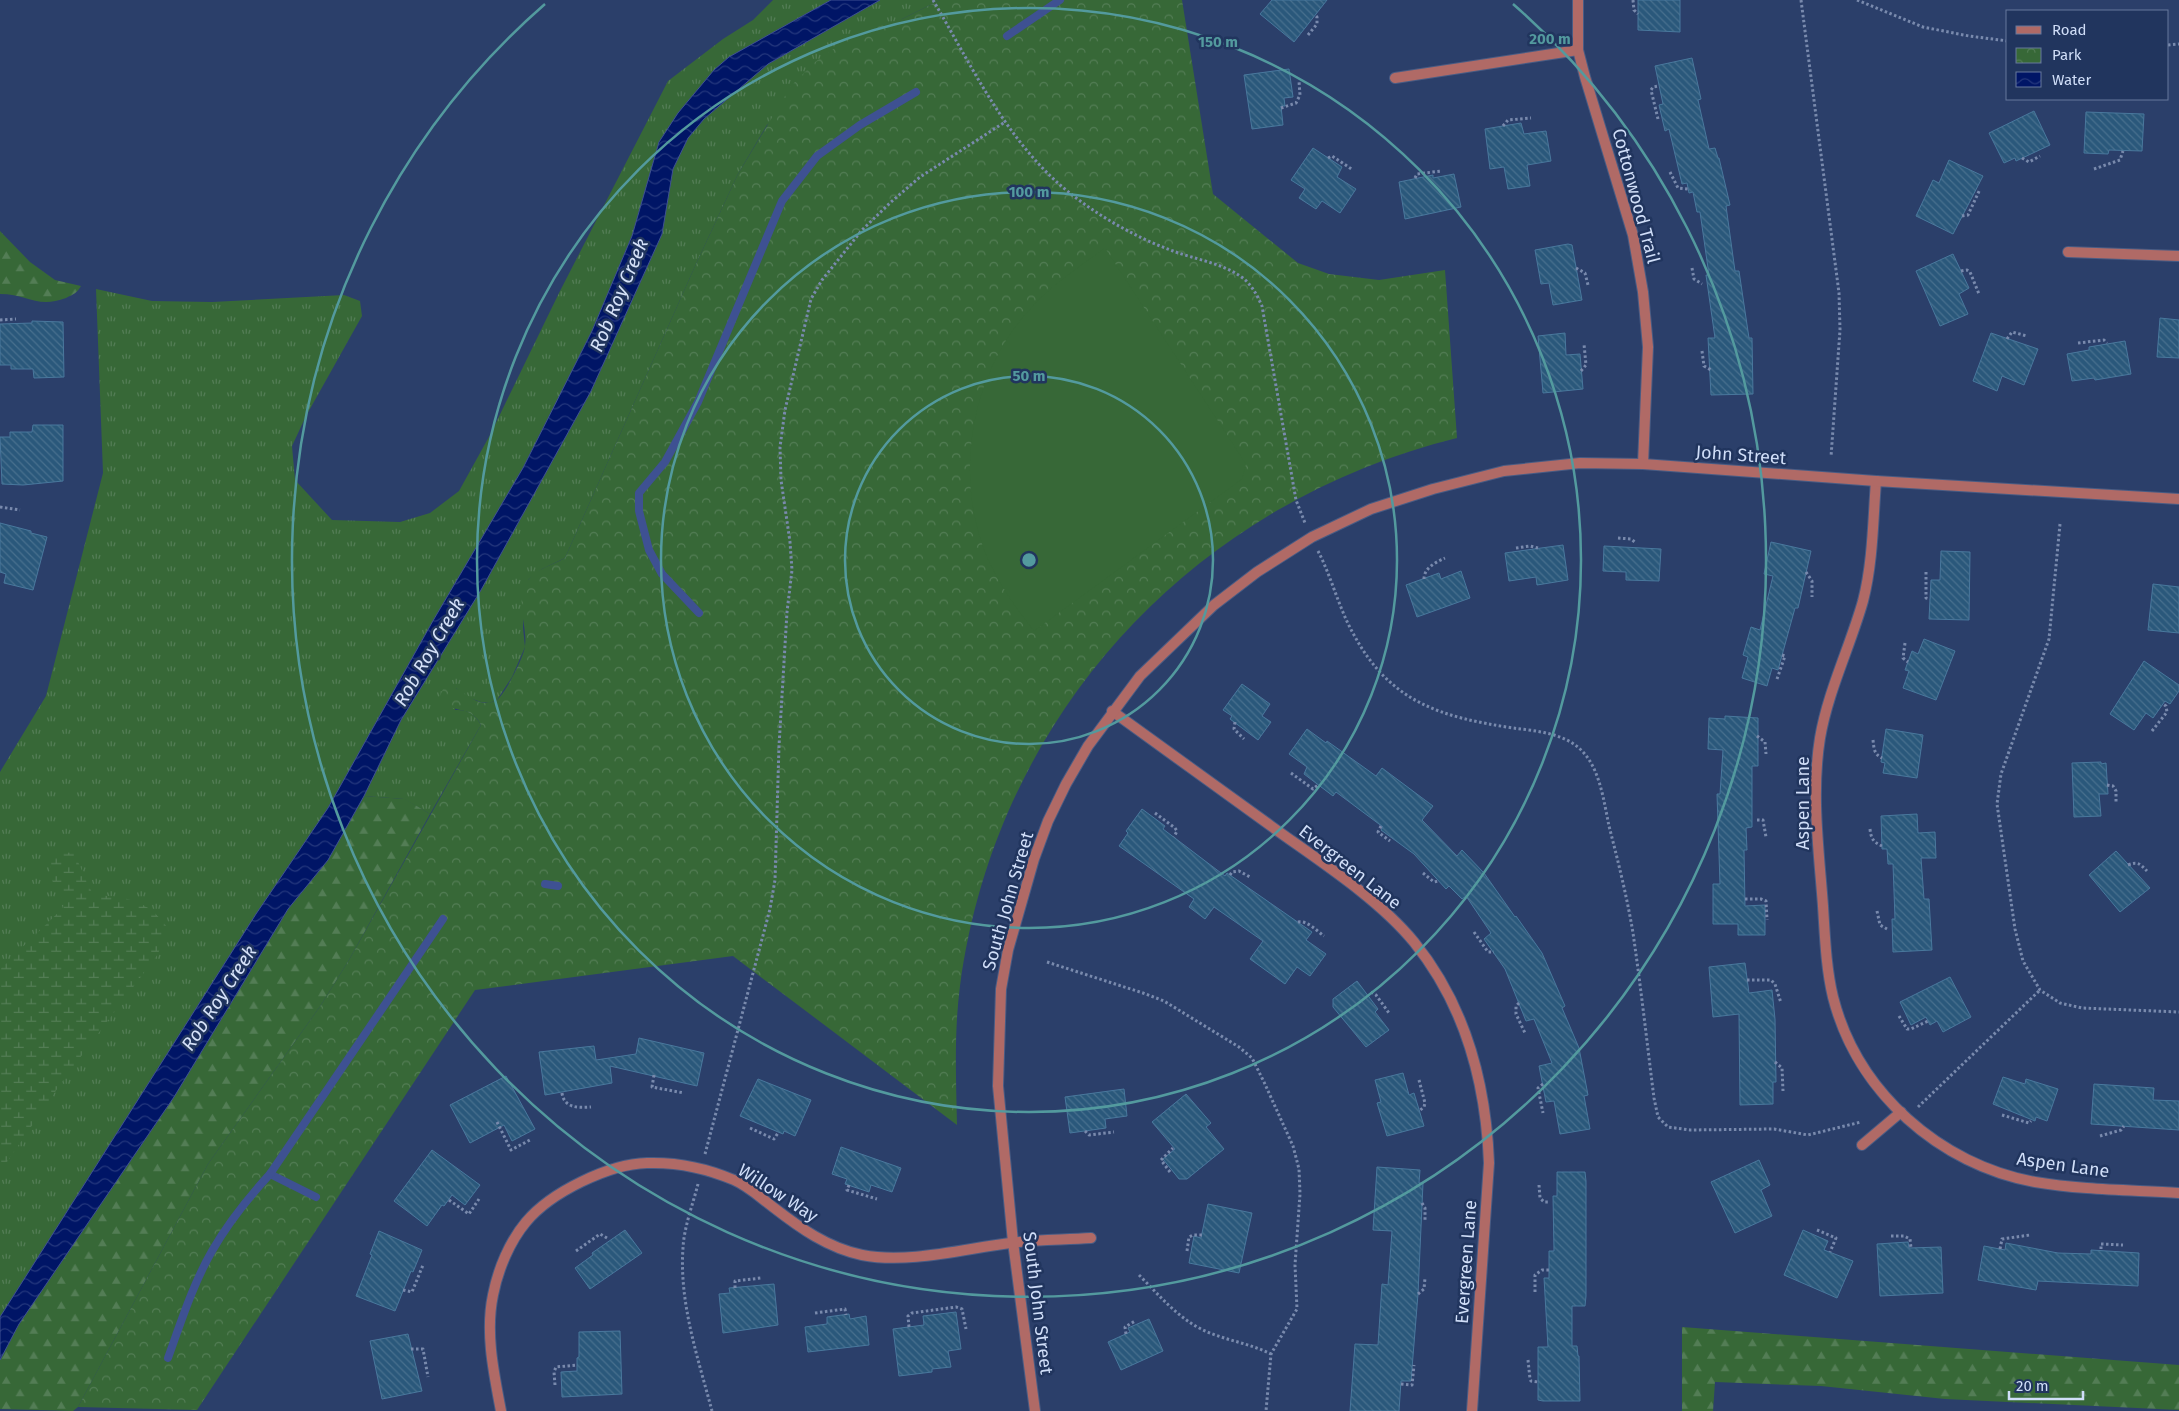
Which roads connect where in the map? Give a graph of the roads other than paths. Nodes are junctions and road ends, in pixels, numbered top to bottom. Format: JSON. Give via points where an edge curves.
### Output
{"nodes":[{"id":1,"x":1578,"y":0,"type":"edge"},
{"id":2,"x":1578,"y":50,"type":"junction"},
{"id":3,"x":1395,"y":78,"type":"dead end"},
{"id":4,"x":2068,"y":252,"type":"dead end"},
{"id":5,"x":2179,"y":256,"type":"edge"},
{"id":6,"x":1643,"y":464,"type":"junction"},
{"id":7,"x":1876,"y":481,"type":"junction"},
{"id":8,"x":2179,"y":499,"type":"edge"},
{"id":9,"x":1312,"y":537,"type":"joint"},
{"id":10,"x":1112,"y":711,"type":"junction"},
{"id":11,"x":1901,"y":1112,"type":"junction"},
{"id":12,"x":1862,"y":1145,"type":"dead end"},
{"id":13,"x":2179,"y":1193,"type":"edge"},
{"id":14,"x":1091,"y":1238,"type":"dead end"},
{"id":15,"x":1013,"y":1242,"type":"junction"},
{"id":16,"x":501,"y":1411,"type":"edge"},
{"id":17,"x":1035,"y":1411,"type":"edge"},
{"id":18,"x":1472,"y":1411,"type":"edge"}],
"edges":[{"from":1,"to":2,"type":"street","name":"Cottonwood Trail"},
{"from":2,"to":3,"type":"street"},
{"from":2,"to":6,"type":"street","name":"Cottonwood Trail","via":[[1633,235],[1643,292],[1648,347]]},
{"from":4,"to":5,"type":"street"},
{"from":6,"to":7,"type":"street","name":"John Street"},
{"from":6,"to":9,"type":"street","name":"John Street","via":[[1580,463],[1504,471],[1371,509]]},
{"from":7,"to":8,"type":"street","name":"John Street"},
{"from":7,"to":11,"type":"street","name":"Aspen Lane","via":[[1863,600],[1835,681],[1820,738],[1816,814],[1833,996],[1852,1046],[1885,1096]]},
{"from":9,"to":10,"type":"street","name":"South John Street","via":[[1257,572],[1214,605],[1140,676]]},
{"from":10,"to":15,"type":"street","name":"South John Street","via":[[1084,753],[1048,821],[1008,950],[1001,989],[998,1086]]},
{"from":10,"to":18,"type":"street","name":"Evergreen Lane","via":[[1364,894],[1414,941],[1438,974],[1470,1048],[1487,1123],[1487,1186]]},
{"from":11,"to":12,"type":"street"},
{"from":11,"to":13,"type":"street","name":"Aspen Lane","via":[[1931,1139],[1961,1158],[1998,1172],[2035,1182]]},
{"from":14,"to":15,"type":"street"},
{"from":15,"to":16,"type":"street","name":"Willow Way","via":[[908,1257],[876,1257],[849,1252],[812,1235],[736,1181],[702,1169],[645,1163],[599,1173],[544,1205],[526,1222],[505,1255],[493,1295],[490,1337]]},
{"from":15,"to":17,"type":"street","name":"South John Street"}]}
